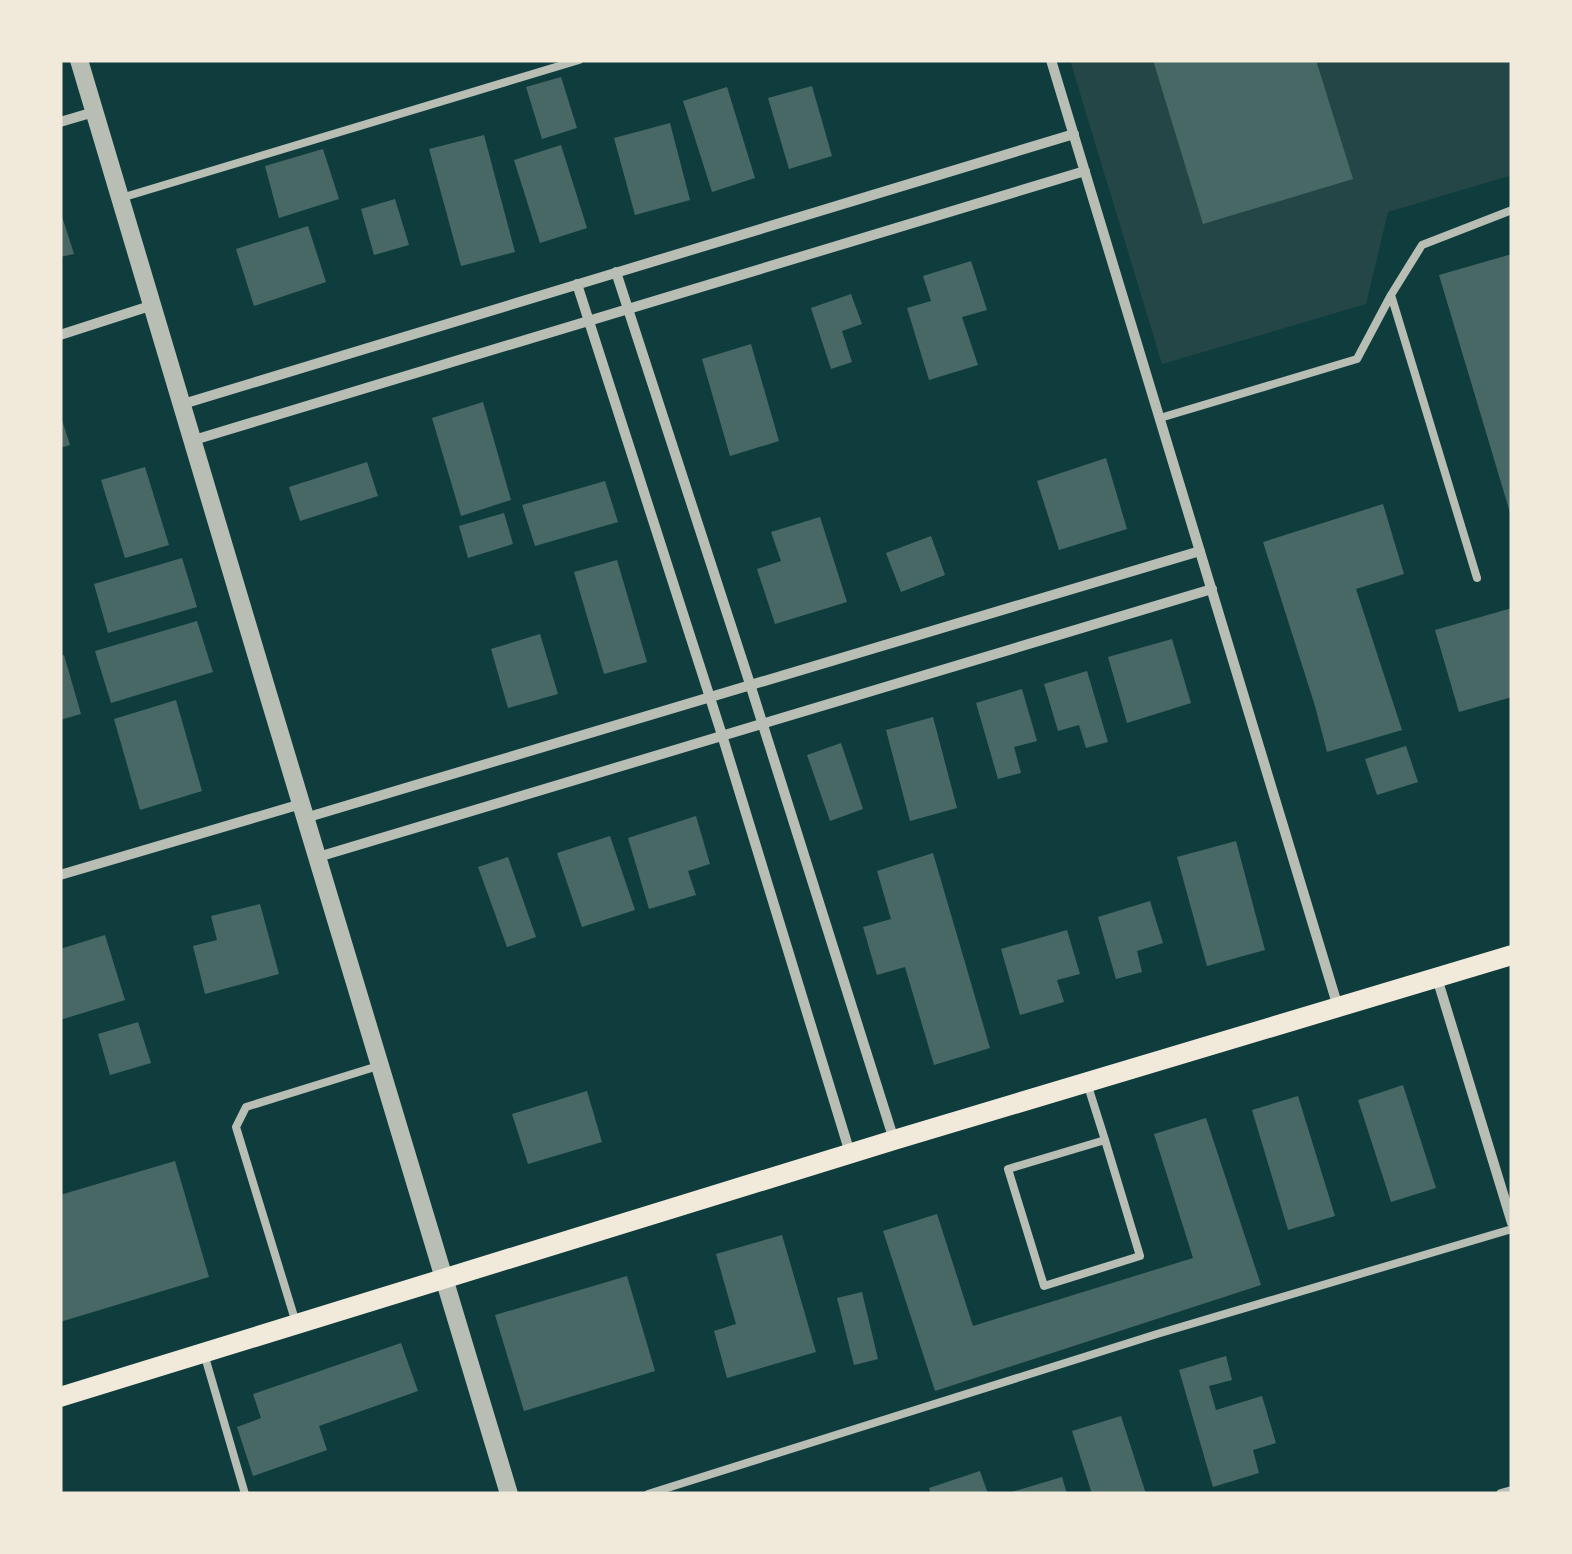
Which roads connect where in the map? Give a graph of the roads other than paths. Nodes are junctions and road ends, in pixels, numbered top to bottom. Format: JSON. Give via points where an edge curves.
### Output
{"nodes":[{"id":1,"x":78,"y":60,"type":"edge"},
{"id":2,"x":580,"y":60,"type":"edge"},
{"id":3,"x":1051,"y":60,"type":"edge"},
{"id":4,"x":94,"y":112,"type":"junction"},
{"id":5,"x":60,"y":122,"type":"edge"},
{"id":6,"x":1074,"y":134,"type":"junction"},
{"id":7,"x":1085,"y":171,"type":"junction"},
{"id":8,"x":121,"y":198,"type":"junction"},
{"id":9,"x":1512,"y":210,"type":"edge"},
{"id":10,"x":616,"y":272,"type":"junction"},
{"id":11,"x":577,"y":284,"type":"junction"},
{"id":12,"x":1391,"y":296,"type":"junction"},
{"id":13,"x":153,"y":305,"type":"junction"},
{"id":14,"x":628,"y":309,"type":"junction"},
{"id":15,"x":589,"y":320,"type":"junction"},
{"id":16,"x":60,"y":335,"type":"edge"},
{"id":17,"x":183,"y":404,"type":"junction"},
{"id":18,"x":1160,"y":418,"type":"junction"},
{"id":19,"x":194,"y":440,"type":"junction"},
{"id":20,"x":1200,"y":551,"type":"junction"},
{"id":21,"x":1477,"y":578,"type":"dead end"},
{"id":22,"x":1212,"y":589,"type":"junction"},
{"id":23,"x":750,"y":684,"type":"junction"},
{"id":24,"x":710,"y":696,"type":"junction"},
{"id":25,"x":762,"y":723,"type":"junction"},
{"id":26,"x":722,"y":735,"type":"junction"},
{"id":27,"x":303,"y":811,"type":"junction"},
{"id":28,"x":318,"y":857,"type":"junction"},
{"id":29,"x":60,"y":875,"type":"edge"},
{"id":30,"x":1512,"y":955,"type":"edge"},
{"id":31,"x":1436,"y":978,"type":"junction"},
{"id":32,"x":1338,"y":1008,"type":"junction"},
{"id":33,"x":378,"y":1066,"type":"junction"},
{"id":34,"x":1087,"y":1083,"type":"junction"},
{"id":35,"x":894,"y":1140,"type":"junction"},
{"id":36,"x":1105,"y":1140,"type":"junction"},
{"id":37,"x":850,"y":1153,"type":"junction"},
{"id":38,"x":1512,"y":1226,"type":"edge"},
{"id":39,"x":444,"y":1278,"type":"junction"},
{"id":40,"x":296,"y":1324,"type":"junction"},
{"id":41,"x":204,"y":1353,"type":"junction"},
{"id":42,"x":60,"y":1397,"type":"edge"},
{"id":43,"x":1512,"y":1491,"type":"edge"},
{"id":44,"x":245,"y":1494,"type":"edge"},
{"id":45,"x":509,"y":1494,"type":"edge"},
{"id":46,"x":648,"y":1494,"type":"edge"},
{"id":47,"x":1501,"y":1494,"type":"edge"}],
"edges":[{"from":1,"to":4,"type":"street"},
{"from":2,"to":8,"type":"lane"},
{"from":3,"to":6,"type":"street"},
{"from":4,"to":5,"type":"street"},
{"from":4,"to":8,"type":"street"},
{"from":6,"to":7,"type":"street"},
{"from":6,"to":10,"type":"street"},
{"from":7,"to":14,"type":"street"},
{"from":7,"to":18,"type":"street"},
{"from":8,"to":13,"type":"street"},
{"from":9,"to":12,"type":"lane","via":[[1422,246]]},
{"from":10,"to":11,"type":"street"},
{"from":10,"to":14,"type":"street"},
{"from":11,"to":15,"type":"street"},
{"from":11,"to":17,"type":"street"},
{"from":12,"to":18,"type":"lane","via":[[1357,359]]},
{"from":12,"to":21,"type":"lane"},
{"from":13,"to":16,"type":"street"},
{"from":13,"to":17,"type":"street"},
{"from":14,"to":15,"type":"street"},
{"from":14,"to":23,"type":"street"},
{"from":15,"to":19,"type":"street"},
{"from":15,"to":24,"type":"street"},
{"from":17,"to":19,"type":"street"},
{"from":18,"to":20,"type":"street"},
{"from":19,"to":27,"type":"street"},
{"from":20,"to":22,"type":"street"},
{"from":20,"to":23,"type":"street"},
{"from":22,"to":25,"type":"street"},
{"from":22,"to":32,"type":"street"},
{"from":23,"to":24,"type":"street"},
{"from":23,"to":25,"type":"street"},
{"from":24,"to":26,"type":"street"},
{"from":24,"to":27,"type":"street"},
{"from":25,"to":26,"type":"street"},
{"from":25,"to":35,"type":"street"},
{"from":26,"to":28,"type":"street"},
{"from":26,"to":37,"type":"street"},
{"from":27,"to":28,"type":"street"},
{"from":27,"to":29,"type":"street"},
{"from":28,"to":33,"type":"street"},
{"from":30,"to":31,"type":"main road"},
{"from":31,"to":32,"type":"main road"},
{"from":31,"to":38,"type":"street"},
{"from":32,"to":34,"type":"main road"},
{"from":33,"to":39,"type":"street"},
{"from":33,"to":40,"type":"lane","via":[[246,1107],[236,1126]]},
{"from":34,"to":35,"type":"main road"},
{"from":34,"to":36,"type":"lane"},
{"from":35,"to":37,"type":"main road"},
{"from":36,"to":36,"type":"lane","via":[[1140,1256],[1044,1286],[1008,1169]]},
{"from":37,"to":39,"type":"main road"},
{"from":38,"to":46,"type":"lane"},
{"from":39,"to":40,"type":"main road"},
{"from":39,"to":45,"type":"street"},
{"from":40,"to":41,"type":"main road"},
{"from":41,"to":42,"type":"main road"},
{"from":41,"to":44,"type":"lane"},
{"from":43,"to":47,"type":"street"}]}
